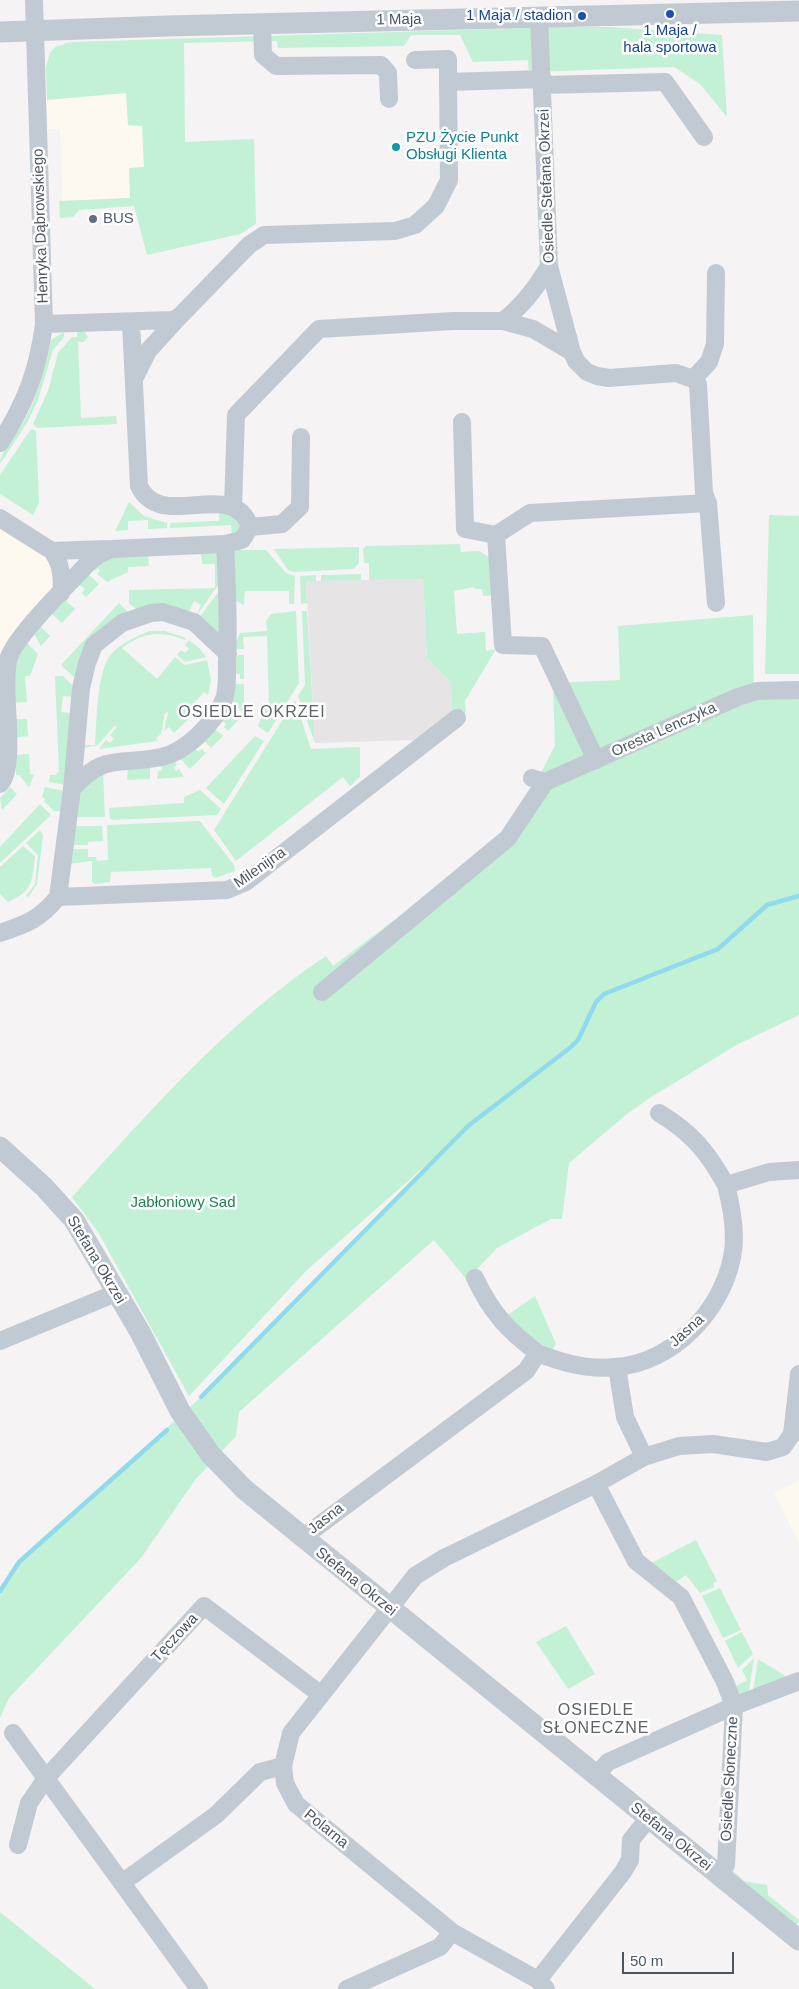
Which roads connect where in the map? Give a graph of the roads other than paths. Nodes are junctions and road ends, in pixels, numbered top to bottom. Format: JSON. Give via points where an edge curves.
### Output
{"nodes":[{"id":1,"x":34,"y":0,"type":"edge"},
{"id":2,"x":799,"y":10,"type":"edge"},
{"id":3,"x":539,"y":17,"type":"junction"},
{"id":4,"x":262,"y":24,"type":"junction"},
{"id":5,"x":34,"y":30,"type":"junction"},
{"id":6,"x":0,"y":32,"type":"edge"},
{"id":7,"x":415,"y":60,"type":"dead end"},
{"id":8,"x":448,"y":82,"type":"junction"},
{"id":9,"x":543,"y":82,"type":"junction"},
{"id":10,"x":389,"y":99,"type":"dead end"},
{"id":11,"x":704,"y":137,"type":"dead end"},
{"id":12,"x":549,"y":266,"type":"junction"},
{"id":13,"x":716,"y":272,"type":"dead end"},
{"id":14,"x":180,"y":316,"type":"junction"},
{"id":15,"x":503,"y":322,"type":"junction"},
{"id":16,"x":131,"y":323,"type":"junction"},
{"id":17,"x":44,"y":324,"type":"junction"},
{"id":18,"x":572,"y":352,"type":"junction"},
{"id":19,"x":135,"y":377,"type":"junction"},
{"id":20,"x":693,"y":379,"type":"junction"},
{"id":21,"x":462,"y":422,"type":"dead end"},
{"id":22,"x":301,"y":437,"type":"dead end"},
{"id":23,"x":0,"y":443,"type":"edge"},
{"id":24,"x":708,"y":503,"type":"junction"},
{"id":25,"x":233,"y":506,"type":"junction"},
{"id":26,"x":0,"y":518,"type":"edge"},
{"id":27,"x":250,"y":526,"type":"junction"},
{"id":28,"x":496,"y":535,"type":"junction"},
{"id":29,"x":225,"y":544,"type":"junction"},
{"id":30,"x":112,"y":549,"type":"junction"},
{"id":31,"x":52,"y":551,"type":"junction"},
{"id":32,"x":61,"y":593,"type":"junction"},
{"id":33,"x":716,"y":603,"type":"dead end"},
{"id":34,"x":228,"y":654,"type":"junction"},
{"id":35,"x":799,"y":690,"type":"edge"},
{"id":36,"x":457,"y":718,"type":"dead end"},
{"id":37,"x":596,"y":760,"type":"junction"},
{"id":38,"x":0,"y":784,"type":"edge"},
{"id":39,"x":72,"y":789,"type":"junction"},
{"id":40,"x":58,"y":897,"type":"junction"},
{"id":41,"x":0,"y":933,"type":"edge"},
{"id":42,"x":322,"y":992,"type":"dead end"},
{"id":43,"x":659,"y":1113,"type":"dead end"},
{"id":44,"x":0,"y":1147,"type":"edge"},
{"id":45,"x":799,"y":1170,"type":"edge"},
{"id":46,"x":726,"y":1185,"type":"junction"},
{"id":47,"x":475,"y":1278,"type":"dead end"},
{"id":48,"x":116,"y":1293,"type":"junction"},
{"id":49,"x":0,"y":1341,"type":"edge"},
{"id":50,"x":538,"y":1353,"type":"junction"},
{"id":51,"x":617,"y":1367,"type":"junction"},
{"id":52,"x":799,"y":1374,"type":"edge"},
{"id":53,"x":644,"y":1457,"type":"junction"},
{"id":54,"x":596,"y":1484,"type":"junction"},
{"id":55,"x":302,"y":1538,"type":"junction"},
{"id":56,"x":388,"y":1608,"type":"junction"},
{"id":57,"x":799,"y":1681,"type":"edge"},
{"id":58,"x":320,"y":1694,"type":"junction"},
{"id":59,"x":734,"y":1706,"type":"junction"},
{"id":60,"x":13,"y":1732,"type":"dead end"},
{"id":61,"x":283,"y":1766,"type":"junction"},
{"id":62,"x":596,"y":1775,"type":"junction"},
{"id":63,"x":47,"y":1777,"type":"junction"},
{"id":64,"x":648,"y":1819,"type":"junction"},
{"id":65,"x":18,"y":1845,"type":"dead end"},
{"id":66,"x":716,"y":1874,"type":"junction"},
{"id":67,"x":123,"y":1882,"type":"junction"},
{"id":68,"x":452,"y":1932,"type":"junction"},
{"id":69,"x":799,"y":1940,"type":"edge"},
{"id":70,"x":542,"y":1985,"type":"edge"},
{"id":71,"x":198,"y":1989,"type":"edge"},
{"id":72,"x":347,"y":1989,"type":"edge"}],
"edges":[{"from":1,"to":5,"type":"street","name":"Henryka Dąbrowskiego"},
{"from":2,"to":3,"type":"street","name":"1 Maja"},
{"from":3,"to":4,"type":"street","name":"1 Maja"},
{"from":3,"to":9,"type":"street","name":"Osiedle Stefana Okrzei"},
{"from":4,"to":5,"type":"street","name":"1 Maja"},
{"from":4,"to":10,"type":"street","via":[[263,55],[276,66],[381,65],[388,73]]},
{"from":5,"to":6,"type":"street","name":"1 Maja"},
{"from":5,"to":17,"type":"street","name":"Henryka Dąbrowskiego"},
{"from":7,"to":8,"type":"street","via":[[448,59]]},
{"from":8,"to":9,"type":"street"},
{"from":8,"to":14,"type":"street","via":[[449,180],[436,206],[415,225],[400,231],[271,234],[258,238]]},
{"from":9,"to":11,"type":"street","via":[[666,82]]},
{"from":9,"to":12,"type":"street","name":"Osiedle Stefana Okrzei"},
{"from":12,"to":15,"type":"street","via":[[518,309]]},
{"from":12,"to":18,"type":"street","name":"Osiedle Stefana Okrzei"},
{"from":13,"to":20,"type":"street","via":[[715,344],[709,362]]},
{"from":14,"to":16,"type":"street","via":[[166,322]]},
{"from":14,"to":19,"type":"street","via":[[148,351]]},
{"from":15,"to":18,"type":"street","via":[[534,330]]},
{"from":15,"to":25,"type":"street","via":[[453,321],[319,329],[236,415]]},
{"from":16,"to":17,"type":"street"},
{"from":16,"to":19,"type":"street"},
{"from":17,"to":23,"type":"street","name":"Henryka Dąbrowskiego","via":[[41,350],[28,395]]},
{"from":18,"to":20,"type":"street","name":"Osiedle Stefana Okrzei","via":[[587,372],[597,376],[676,373]]},
{"from":19,"to":25,"type":"street","via":[[139,486],[143,494],[160,506]]},
{"from":20,"to":24,"type":"street","via":[[699,392],[704,493]]},
{"from":21,"to":28,"type":"street","via":[[465,529]]},
{"from":22,"to":27,"type":"street","via":[[300,507],[282,524]]},
{"from":24,"to":28,"type":"street","via":[[530,514]]},
{"from":24,"to":33,"type":"street"},
{"from":25,"to":27,"type":"street","via":[[244,515]]},
{"from":26,"to":31,"type":"street"},
{"from":27,"to":29,"type":"street","via":[[242,540]]},
{"from":28,"to":37,"type":"street","via":[[503,645],[542,646]]},
{"from":29,"to":30,"type":"street"},
{"from":29,"to":34,"type":"street"},
{"from":30,"to":31,"type":"street"},
{"from":30,"to":32,"type":"street","via":[[90,561]]},
{"from":31,"to":32,"type":"street","via":[[60,565]]},
{"from":32,"to":38,"type":"street","via":[[15,645],[8,661],[4,681],[7,769]]},
{"from":34,"to":39,"type":"street","via":[[224,699],[214,717],[196,737],[173,753],[96,767]]},
{"from":34,"to":39,"type":"street","via":[[194,622],[163,612],[122,623],[107,632],[94,645],[83,678]]},
{"from":35,"to":37,"type":"street","name":"Oresta Lenczyka","via":[[757,691],[738,697]]},
{"from":36,"to":40,"type":"street","name":"Milenijna","via":[[246,882],[227,890]]},
{"from":37,"to":42,"type":"street","name":"Oresta Lenczyka","via":[[539,780],[508,838]]},
{"from":39,"to":40,"type":"street"},
{"from":40,"to":41,"type":"street","via":[[44,914]]},
{"from":43,"to":46,"type":"street","name":"Jasna","via":[[701,1144]]},
{"from":44,"to":48,"type":"street","name":"Stefana Okrzei","via":[[74,1220]]},
{"from":45,"to":46,"type":"street","via":[[769,1172]]},
{"from":46,"to":51,"type":"street","name":"Jasna","via":[[734,1229],[732,1256],[724,1284],[709,1311],[689,1333],[664,1351]]},
{"from":47,"to":50,"type":"street","name":"Jasna","via":[[492,1312],[517,1338]]},
{"from":48,"to":49,"type":"street"},
{"from":48,"to":55,"type":"street","name":"Stefana Okrzei","via":[[140,1332],[180,1411],[211,1455],[244,1489]]},
{"from":50,"to":51,"type":"street","name":"Jasna","via":[[576,1365]]},
{"from":50,"to":55,"type":"street","name":"Jasna","via":[[526,1371]]},
{"from":51,"to":53,"type":"street","via":[[625,1416]]},
{"from":52,"to":53,"type":"street","name":"Polarna","via":[[792,1434],[783,1447],[767,1452],[713,1444],[679,1446]]},
{"from":53,"to":54,"type":"street","name":"Polarna"},
{"from":54,"to":56,"type":"street","name":"Polarna","via":[[424,1570]]},
{"from":54,"to":59,"type":"street","name":"Osiedle Słoneczne","via":[[636,1561],[680,1597],[725,1682]]},
{"from":55,"to":56,"type":"street","name":"Stefana Okrzei"},
{"from":56,"to":58,"type":"street","name":"Polarna"},
{"from":56,"to":62,"type":"street","name":"Stefana Okrzei"},
{"from":57,"to":59,"type":"street"},
{"from":58,"to":61,"type":"street","name":"Polarna","via":[[290,1733]]},
{"from":58,"to":63,"type":"street","name":"Tęczowa","via":[[204,1606]]},
{"from":59,"to":62,"type":"street","via":[[608,1762]]},
{"from":59,"to":66,"type":"street","name":"Osiedle Słoneczne","via":[[726,1865]]},
{"from":60,"to":63,"type":"street"},
{"from":61,"to":67,"type":"street","via":[[260,1772],[216,1815]]},
{"from":61,"to":68,"type":"street","name":"Polarna","via":[[286,1783],[296,1804]]},
{"from":62,"to":64,"type":"street","name":"Stefana Okrzei"},
{"from":63,"to":65,"type":"street","name":"Tęczowa","via":[[29,1803]]},
{"from":63,"to":67,"type":"street"},
{"from":64,"to":66,"type":"street","name":"Stefana Okrzei"},
{"from":64,"to":70,"type":"street","via":[[631,1840],[630,1860],[623,1872]]},
{"from":66,"to":69,"type":"street","name":"Stefana Okrzei"},
{"from":67,"to":71,"type":"street"},
{"from":68,"to":70,"type":"street","name":"Polarna"},
{"from":68,"to":72,"type":"street","via":[[440,1947]]}]}
